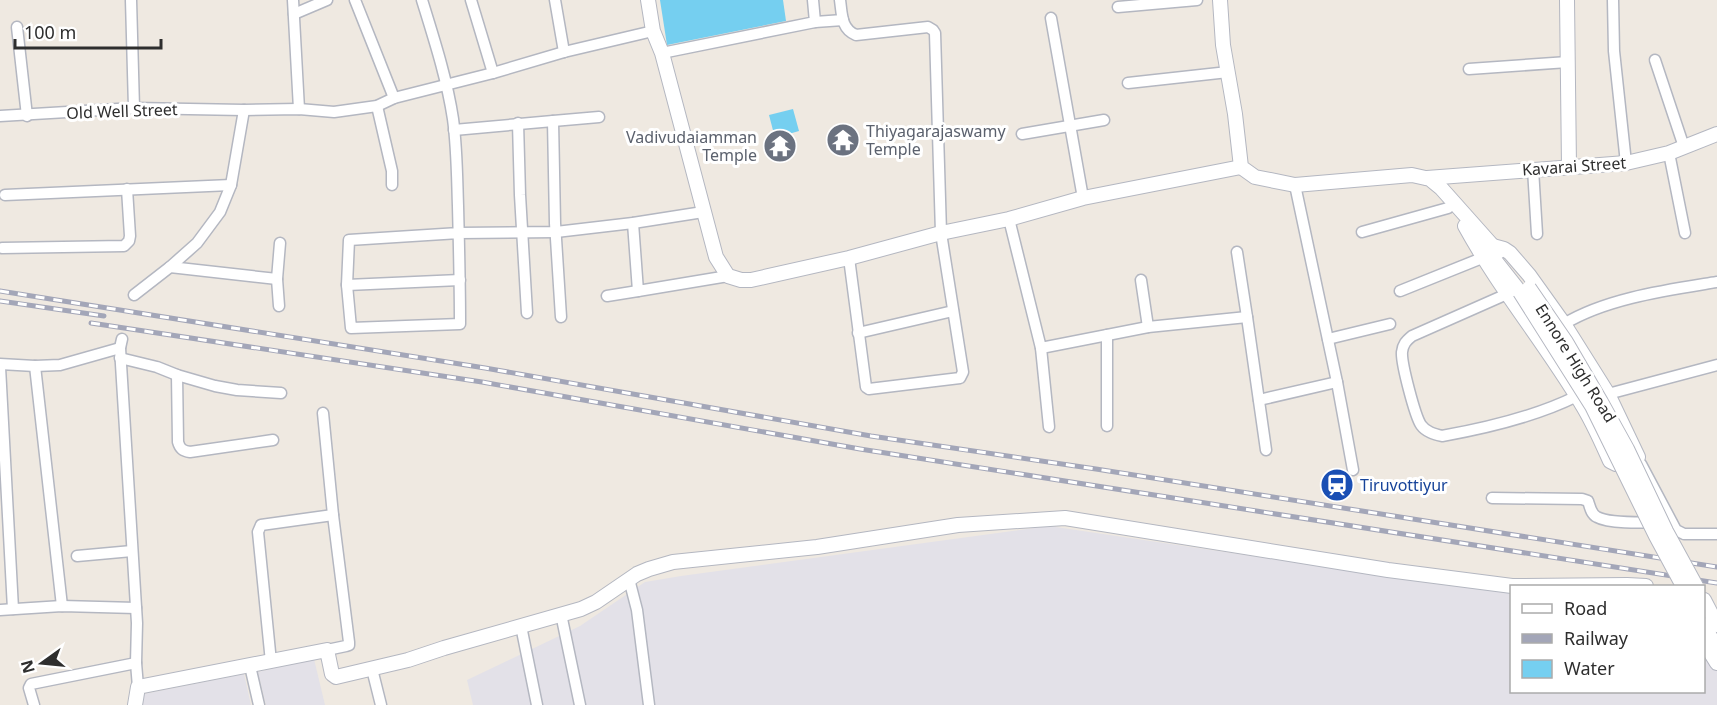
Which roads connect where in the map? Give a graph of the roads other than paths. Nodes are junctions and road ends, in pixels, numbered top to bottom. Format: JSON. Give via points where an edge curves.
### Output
{"nodes":[{"id":1,"x":131,"y":0,"type":"edge"},
{"id":2,"x":293,"y":0,"type":"edge"},
{"id":3,"x":327,"y":0,"type":"edge"},
{"id":4,"x":355,"y":0,"type":"edge"},
{"id":5,"x":422,"y":0,"type":"edge"},
{"id":6,"x":471,"y":0,"type":"edge"},
{"id":7,"x":555,"y":0,"type":"edge"},
{"id":8,"x":648,"y":0,"type":"edge"},
{"id":9,"x":813,"y":0,"type":"edge"},
{"id":10,"x":840,"y":0,"type":"edge"},
{"id":11,"x":1197,"y":0,"type":"edge"},
{"id":12,"x":1220,"y":0,"type":"edge"},
{"id":13,"x":1567,"y":0,"type":"edge"},
{"id":14,"x":1613,"y":0,"type":"edge"},
{"id":15,"x":1118,"y":7,"type":"dead end"},
{"id":16,"x":294,"y":14,"type":"junction"},
{"id":17,"x":1051,"y":18,"type":"dead end"},
{"id":18,"x":843,"y":20,"type":"junction"},
{"id":19,"x":815,"y":22,"type":"junction"},
{"id":20,"x":17,"y":27,"type":"dead end"},
{"id":21,"x":653,"y":31,"type":"junction"},
{"id":22,"x":564,"y":52,"type":"junction"},
{"id":23,"x":662,"y":54,"type":"junction"},
{"id":24,"x":1655,"y":60,"type":"dead end"},
{"id":25,"x":1568,"y":62,"type":"junction"},
{"id":26,"x":1469,"y":69,"type":"dead end"},
{"id":27,"x":1228,"y":72,"type":"junction"},
{"id":28,"x":493,"y":73,"type":"junction"},
{"id":29,"x":1128,"y":83,"type":"dead end"},
{"id":30,"x":447,"y":85,"type":"junction"},
{"id":31,"x":394,"y":98,"type":"junction"},
{"id":32,"x":377,"y":106,"type":"junction"},
{"id":33,"x":134,"y":108,"type":"junction"},
{"id":34,"x":299,"y":109,"type":"junction"},
{"id":35,"x":244,"y":110,"type":"junction"},
{"id":36,"x":0,"y":116,"type":"edge"},
{"id":37,"x":27,"y":116,"type":"junction"},
{"id":38,"x":599,"y":117,"type":"dead end"},
{"id":39,"x":1104,"y":120,"type":"dead end"},
{"id":40,"x":553,"y":121,"type":"junction"},
{"id":41,"x":518,"y":123,"type":"junction"},
{"id":42,"x":1070,"y":126,"type":"junction"},
{"id":43,"x":454,"y":130,"type":"junction"},
{"id":44,"x":1022,"y":134,"type":"dead end"},
{"id":45,"x":1717,"y":134,"type":"edge"},
{"id":46,"x":1684,"y":147,"type":"junction"},
{"id":47,"x":1669,"y":153,"type":"junction"},
{"id":48,"x":1626,"y":163,"type":"junction"},
{"id":49,"x":1569,"y":166,"type":"junction"},
{"id":50,"x":1241,"y":167,"type":"junction"},
{"id":51,"x":1533,"y":169,"type":"junction"},
{"id":52,"x":1421,"y":178,"type":"junction"},
{"id":53,"x":231,"y":185,"type":"junction"},
{"id":54,"x":392,"y":185,"type":"dead end"},
{"id":55,"x":1295,"y":185,"type":"junction"},
{"id":56,"x":127,"y":189,"type":"junction"},
{"id":57,"x":5,"y":195,"type":"dead end"},
{"id":58,"x":1083,"y":198,"type":"junction"},
{"id":59,"x":1448,"y":208,"type":"junction"},
{"id":60,"x":703,"y":212,"type":"junction"},
{"id":61,"x":1009,"y":219,"type":"junction"},
{"id":62,"x":633,"y":223,"type":"junction"},
{"id":63,"x":1465,"y":226,"type":"junction"},
{"id":64,"x":522,"y":232,"type":"junction"},
{"id":65,"x":556,"y":232,"type":"junction"},
{"id":66,"x":1362,"y":232,"type":"dead end"},
{"id":67,"x":459,"y":233,"type":"junction"},
{"id":68,"x":941,"y":233,"type":"junction"},
{"id":69,"x":1685,"y":233,"type":"dead end"},
{"id":70,"x":1537,"y":234,"type":"dead end"},
{"id":71,"x":279,"y":243,"type":"dead end"},
{"id":72,"x":1493,"y":246,"type":"junction"},
{"id":73,"x":2,"y":248,"type":"dead end"},
{"id":74,"x":1237,"y":252,"type":"dead end"},
{"id":75,"x":849,"y":258,"type":"junction"},
{"id":76,"x":1482,"y":258,"type":"junction"},
{"id":77,"x":170,"y":267,"type":"junction"},
{"id":78,"x":728,"y":276,"type":"junction"},
{"id":79,"x":277,"y":279,"type":"junction"},
{"id":80,"x":460,"y":280,"type":"junction"},
{"id":81,"x":1141,"y":280,"type":"dead end"},
{"id":82,"x":1717,"y":282,"type":"edge"},
{"id":83,"x":347,"y":285,"type":"junction"},
{"id":84,"x":638,"y":291,"type":"junction"},
{"id":85,"x":1400,"y":291,"type":"dead end"},
{"id":86,"x":1519,"y":291,"type":"junction"},
{"id":87,"x":134,"y":295,"type":"dead end"},
{"id":88,"x":607,"y":296,"type":"dead end"},
{"id":89,"x":279,"y":306,"type":"dead end"},
{"id":90,"x":953,"y":311,"type":"junction"},
{"id":91,"x":527,"y":314,"type":"dead end"},
{"id":92,"x":561,"y":317,"type":"dead end"},
{"id":93,"x":1247,"y":317,"type":"junction"},
{"id":94,"x":1390,"y":324,"type":"dead end"},
{"id":95,"x":1564,"y":324,"type":"junction"},
{"id":96,"x":1148,"y":327,"type":"junction"},
{"id":97,"x":858,"y":333,"type":"junction"},
{"id":98,"x":1107,"y":335,"type":"junction"},
{"id":99,"x":1328,"y":339,"type":"junction"},
{"id":100,"x":121,"y":348,"type":"junction"},
{"id":101,"x":1041,"y":348,"type":"junction"},
{"id":102,"x":1717,"y":365,"type":"edge"},
{"id":103,"x":0,"y":366,"type":"edge"},
{"id":104,"x":35,"y":366,"type":"junction"},
{"id":105,"x":177,"y":375,"type":"junction"},
{"id":106,"x":1337,"y":382,"type":"junction"},
{"id":107,"x":281,"y":393,"type":"dead end"},
{"id":108,"x":1608,"y":394,"type":"junction"},
{"id":109,"x":1577,"y":396,"type":"junction"},
{"id":110,"x":1259,"y":400,"type":"junction"},
{"id":111,"x":323,"y":413,"type":"dead end"},
{"id":112,"x":1107,"y":426,"type":"dead end"},
{"id":113,"x":1049,"y":427,"type":"dead end"},
{"id":114,"x":273,"y":440,"type":"dead end"},
{"id":115,"x":1266,"y":450,"type":"dead end"},
{"id":116,"x":1638,"y":456,"type":"junction"},
{"id":117,"x":1353,"y":470,"type":"dead end"},
{"id":118,"x":1492,"y":498,"type":"dead end"},
{"id":119,"x":333,"y":515,"type":"junction"},
{"id":120,"x":1671,"y":522,"type":"junction"},
{"id":121,"x":1717,"y":534,"type":"edge"},
{"id":122,"x":132,"y":551,"type":"junction"},
{"id":123,"x":77,"y":556,"type":"dead end"},
{"id":124,"x":629,"y":579,"type":"junction"},
{"id":125,"x":1682,"y":585,"type":"edge"},
{"id":126,"x":1695,"y":585,"type":"edge"},
{"id":127,"x":1510,"y":586,"type":"edge"},
{"id":128,"x":1705,"y":602,"type":"edge"},
{"id":129,"x":62,"y":606,"type":"junction"},
{"id":130,"x":136,"y":608,"type":"junction"},
{"id":131,"x":13,"y":609,"type":"junction"},
{"id":132,"x":0,"y":610,"type":"edge"},
{"id":133,"x":561,"y":614,"type":"junction"},
{"id":134,"x":1717,"y":625,"type":"edge"},
{"id":135,"x":521,"y":626,"type":"junction"},
{"id":136,"x":1705,"y":627,"type":"edge"},
{"id":137,"x":1705,"y":643,"type":"edge"},
{"id":138,"x":1717,"y":649,"type":"edge"},
{"id":139,"x":327,"y":650,"type":"junction"},
{"id":140,"x":271,"y":662,"type":"junction"},
{"id":141,"x":136,"y":663,"type":"junction"},
{"id":142,"x":1717,"y":663,"type":"edge"},
{"id":143,"x":250,"y":666,"type":"junction"},
{"id":144,"x":372,"y":669,"type":"junction"},
{"id":145,"x":138,"y":687,"type":"junction"},
{"id":146,"x":34,"y":705,"type":"edge"},
{"id":147,"x":135,"y":705,"type":"edge"},
{"id":148,"x":259,"y":705,"type":"edge"},
{"id":149,"x":381,"y":705,"type":"edge"},
{"id":150,"x":537,"y":705,"type":"edge"},
{"id":151,"x":580,"y":705,"type":"edge"},
{"id":152,"x":649,"y":705,"type":"edge"}],
"edges":[{"from":1,"to":33,"type":"street"},
{"from":2,"to":16,"type":"street"},
{"from":3,"to":16,"type":"street"},
{"from":4,"to":31,"type":"street"},
{"from":5,"to":30,"type":"street"},
{"from":6,"to":28,"type":"street"},
{"from":7,"to":22,"type":"street"},
{"from":8,"to":21,"type":"street"},
{"from":9,"to":19,"type":"street"},
{"from":10,"to":18,"type":"street"},
{"from":11,"to":15,"type":"street"},
{"from":12,"to":27,"type":"street"},
{"from":13,"to":25,"type":"street"},
{"from":14,"to":48,"type":"street","via":[[1614,51]]},
{"from":16,"to":34,"type":"street"},
{"from":17,"to":42,"type":"street"},
{"from":18,"to":19,"type":"street"},
{"from":18,"to":68,"type":"street","via":[[849,32],[856,34],[928,27],[933,30]]},
{"from":19,"to":23,"type":"street"},
{"from":20,"to":37,"type":"street"},
{"from":21,"to":22,"type":"street","name":"Old Well Street"},
{"from":21,"to":23,"type":"street"},
{"from":22,"to":28,"type":"street","name":"Old Well Street"},
{"from":23,"to":60,"type":"street"},
{"from":24,"to":46,"type":"street"},
{"from":25,"to":26,"type":"street"},
{"from":25,"to":49,"type":"street"},
{"from":27,"to":29,"type":"street"},
{"from":27,"to":50,"type":"street"},
{"from":28,"to":30,"type":"street","name":"Old Well Street"},
{"from":30,"to":31,"type":"street","name":"Old Well Street"},
{"from":30,"to":43,"type":"street"},
{"from":31,"to":32,"type":"street","name":"Old Well Street"},
{"from":32,"to":34,"type":"street","name":"Old Well Street","via":[[334,112]]},
{"from":32,"to":54,"type":"street"},
{"from":33,"to":35,"type":"street","name":"Old Well Street"},
{"from":33,"to":37,"type":"street","name":"Old Well Street"},
{"from":34,"to":35,"type":"street","name":"Old Well Street"},
{"from":35,"to":53,"type":"street"},
{"from":36,"to":37,"type":"street","name":"Old Well Street"},
{"from":38,"to":40,"type":"street"},
{"from":39,"to":42,"type":"street"},
{"from":40,"to":41,"type":"street"},
{"from":40,"to":65,"type":"street"},
{"from":41,"to":43,"type":"street"},
{"from":41,"to":64,"type":"street"},
{"from":42,"to":44,"type":"street"},
{"from":42,"to":58,"type":"street"},
{"from":43,"to":67,"type":"street"},
{"from":45,"to":46,"type":"street","name":"Kavarai Street"},
{"from":46,"to":47,"type":"street","name":"Kavarai Street"},
{"from":47,"to":48,"type":"street","name":"Kavarai Street"},
{"from":47,"to":69,"type":"street"},
{"from":48,"to":49,"type":"street","name":"Kavarai Street"},
{"from":49,"to":51,"type":"street","name":"Kavarai Street"},
{"from":50,"to":55,"type":"street","via":[[1255,177]]},
{"from":50,"to":58,"type":"street"},
{"from":51,"to":52,"type":"street","name":"Kavarai Street"},
{"from":51,"to":70,"type":"street"},
{"from":52,"to":55,"type":"street"},
{"from":52,"to":59,"type":"street","name":"Ennore High Road"},
{"from":52,"to":72,"type":"street","name":"Ennore High Road","via":[[1441,188]]},
{"from":53,"to":56,"type":"street"},
{"from":53,"to":77,"type":"street","via":[[220,212],[197,243]]},
{"from":55,"to":99,"type":"street"},
{"from":56,"to":57,"type":"street"},
{"from":56,"to":73,"type":"street","via":[[130,236],[124,246]]},
{"from":58,"to":61,"type":"street"},
{"from":59,"to":63,"type":"street","name":"Ennore High Road"},
{"from":59,"to":66,"type":"street"},
{"from":60,"to":62,"type":"street"},
{"from":60,"to":78,"type":"street","via":[[716,257]]},
{"from":61,"to":68,"type":"street"},
{"from":61,"to":101,"type":"street"},
{"from":62,"to":65,"type":"street"},
{"from":62,"to":84,"type":"street"},
{"from":63,"to":76,"type":"street"},
{"from":63,"to":86,"type":"street","name":"Ennore High Road"},
{"from":64,"to":65,"type":"street"},
{"from":64,"to":67,"type":"street"},
{"from":64,"to":91,"type":"street"},
{"from":65,"to":92,"type":"street"},
{"from":67,"to":80,"type":"street"},
{"from":67,"to":83,"type":"street","via":[[349,240]]},
{"from":68,"to":75,"type":"street"},
{"from":68,"to":90,"type":"street"},
{"from":71,"to":79,"type":"street"},
{"from":72,"to":86,"type":"street","name":"Ennore High Road"},
{"from":72,"to":95,"type":"street","via":[[1510,254]]},
{"from":74,"to":93,"type":"street"},
{"from":75,"to":78,"type":"street","via":[[751,280]]},
{"from":75,"to":97,"type":"street"},
{"from":76,"to":85,"type":"street"},
{"from":76,"to":86,"type":"street"},
{"from":77,"to":79,"type":"street"},
{"from":77,"to":87,"type":"street"},
{"from":78,"to":84,"type":"street"},
{"from":79,"to":89,"type":"street"},
{"from":80,"to":83,"type":"street"},
{"from":80,"to":83,"type":"street","via":[[460,324],[351,328]]},
{"from":81,"to":96,"type":"street"},
{"from":82,"to":95,"type":"street","via":[[1658,292],[1592,310]]},
{"from":84,"to":88,"type":"street"},
{"from":86,"to":109,"type":"street"},
{"from":86,"to":109,"type":"street","via":[[1412,336],[1404,344],[1408,385],[1421,425],[1442,436],[1532,414]]},
{"from":86,"to":125,"type":"street","name":"Ennore High Road","bridge":true,"via":[[1588,399]]},
{"from":86,"to":126,"type":"street","name":"Ennore High Road","bridge":true,"via":[[1566,342],[1627,449]]},
{"from":90,"to":97,"type":"street"},
{"from":90,"to":97,"type":"street","via":[[963,372],[960,378],[869,389]]},
{"from":93,"to":96,"type":"street"},
{"from":93,"to":110,"type":"street"},
{"from":94,"to":99,"type":"street"},
{"from":95,"to":108,"type":"street"},
{"from":96,"to":98,"type":"street"},
{"from":98,"to":101,"type":"street"},
{"from":98,"to":112,"type":"street"},
{"from":99,"to":106,"type":"street"},
{"from":100,"to":104,"type":"street","via":[[60,365]]},
{"from":100,"to":105,"type":"street"},
{"from":100,"to":122,"type":"street"},
{"from":101,"to":113,"type":"street"},
{"from":102,"to":108,"type":"street"},
{"from":103,"to":104,"type":"street"},
{"from":103,"to":131,"type":"street"},
{"from":104,"to":129,"type":"street"},
{"from":105,"to":107,"type":"street","via":[[237,390]]},
{"from":105,"to":114,"type":"street","via":[[178,442],[184,451]]},
{"from":106,"to":110,"type":"street"},
{"from":106,"to":117,"type":"street"},
{"from":108,"to":116,"type":"street"},
{"from":109,"to":116,"type":"street","via":[[1610,461],[1616,464]]},
{"from":110,"to":115,"type":"street"},
{"from":111,"to":119,"type":"street"},
{"from":116,"to":120,"type":"street"},
{"from":118,"to":120,"type":"street","via":[[1582,499],[1588,501],[1595,517],[1604,520]]},
{"from":119,"to":139,"type":"street","via":[[349,645]]},
{"from":119,"to":140,"type":"street","via":[[259,528]]},
{"from":120,"to":121,"type":"street","via":[[1684,534]]},
{"from":122,"to":123,"type":"street"},
{"from":122,"to":130,"type":"street"},
{"from":124,"to":127,"type":"street","via":[[649,568],[673,562],[817,547],[958,525],[1065,518]]},
{"from":124,"to":133,"type":"street","via":[[596,602]]},
{"from":124,"to":152,"type":"street","via":[[637,610]]},
{"from":128,"to":134,"type":"street"},
{"from":129,"to":130,"type":"street"},
{"from":129,"to":131,"type":"street"},
{"from":130,"to":141,"type":"street"},
{"from":131,"to":132,"type":"street"},
{"from":133,"to":135,"type":"street"},
{"from":133,"to":151,"type":"street"},
{"from":135,"to":144,"type":"street"},
{"from":135,"to":150,"type":"street"},
{"from":136,"to":138,"type":"street"},
{"from":137,"to":142,"type":"street"},
{"from":139,"to":140,"type":"street"},
{"from":139,"to":144,"type":"street","via":[[334,676]]},
{"from":140,"to":143,"type":"street"},
{"from":141,"to":145,"type":"street"},
{"from":141,"to":146,"type":"street","via":[[31,684]]},
{"from":143,"to":145,"type":"street"},
{"from":143,"to":148,"type":"street"},
{"from":144,"to":149,"type":"street"},
{"from":145,"to":147,"type":"street"}]}
